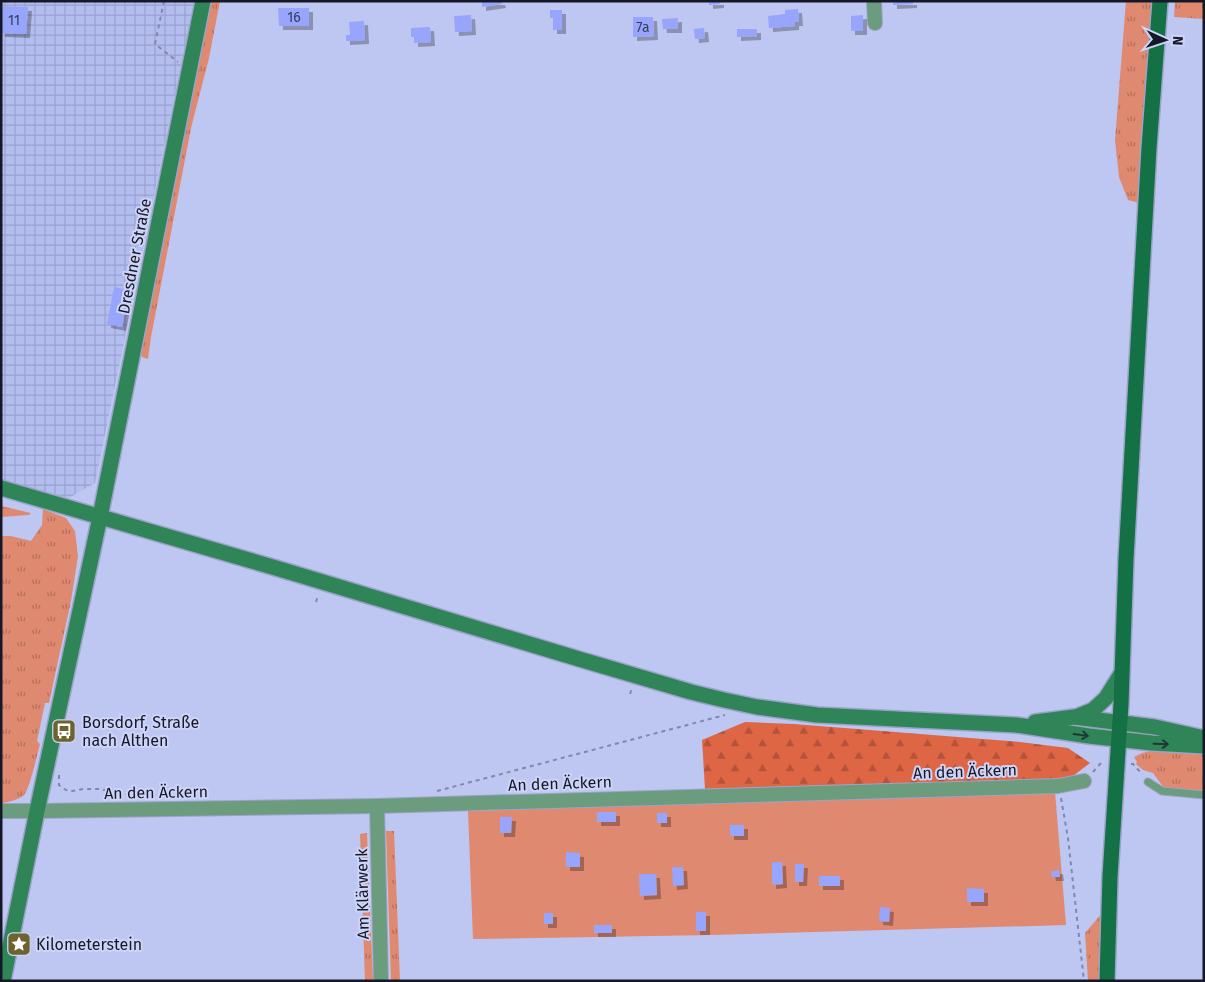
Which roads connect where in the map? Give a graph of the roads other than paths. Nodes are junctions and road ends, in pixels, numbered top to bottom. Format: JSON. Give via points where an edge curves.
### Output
{"nodes":[{"id":1,"x":204,"y":1,"type":"edge"},
{"id":2,"x":874,"y":1,"type":"edge"},
{"id":3,"x":1160,"y":1,"type":"edge"},
{"id":4,"x":875,"y":23,"type":"dead end"},
{"id":5,"x":1,"y":488,"type":"edge"},
{"id":6,"x":100,"y":517,"type":"junction"},
{"id":7,"x":1121,"y":674,"type":"junction"},
{"id":8,"x":1074,"y":717,"type":"junction"},
{"id":9,"x":1120,"y":723,"type":"junction"},
{"id":10,"x":1016,"y":725,"type":"junction"},
{"id":11,"x":1204,"y":738,"type":"edge"},
{"id":12,"x":1119,"y":740,"type":"junction"},
{"id":13,"x":1204,"y":746,"type":"edge"},
{"id":14,"x":1084,"y":781,"type":"road end"},
{"id":15,"x":1148,"y":782,"type":"road end"},
{"id":16,"x":1204,"y":795,"type":"edge"},
{"id":17,"x":377,"y":806,"type":"junction"},
{"id":18,"x":1,"y":811,"type":"edge"},
{"id":19,"x":37,"y":812,"type":"junction"},
{"id":20,"x":3,"y":981,"type":"edge"},
{"id":21,"x":381,"y":981,"type":"edge"},
{"id":22,"x":1107,"y":981,"type":"edge"}],
"edges":[{"from":1,"to":6,"type":"main road","name":"Dresdner Straße"},
{"from":2,"to":4,"type":"street"},
{"from":3,"to":7,"type":"main road"},
{"from":5,"to":6,"type":"main road"},
{"from":6,"to":10,"type":"main road","via":[[578,660],[724,700],[817,715]]},
{"from":6,"to":19,"type":"main road","name":"Dresdner Straße"},
{"from":7,"to":8,"type":"main road","via":[[1106,698],[1093,710]]},
{"from":7,"to":9,"type":"main road"},
{"from":8,"to":9,"type":"main road"},
{"from":8,"to":10,"type":"main road"},
{"from":9,"to":11,"type":"main road"},
{"from":9,"to":12,"type":"main road"},
{"from":10,"to":12,"type":"main road","one_way":true},
{"from":12,"to":13,"type":"main road","one_way":true},
{"from":12,"to":22,"type":"main road"},
{"from":14,"to":17,"type":"street","name":"An den Äckern","via":[[1058,786]]},
{"from":15,"to":16,"type":"lane","via":[[1162,791]]},
{"from":17,"to":19,"type":"street","name":"An den Äckern"},
{"from":17,"to":21,"type":"street","name":"Am Klärwerk"},
{"from":18,"to":19,"type":"street","name":"An den Äckern"},
{"from":19,"to":20,"type":"main road","name":"Dresdner Straße"}]}
